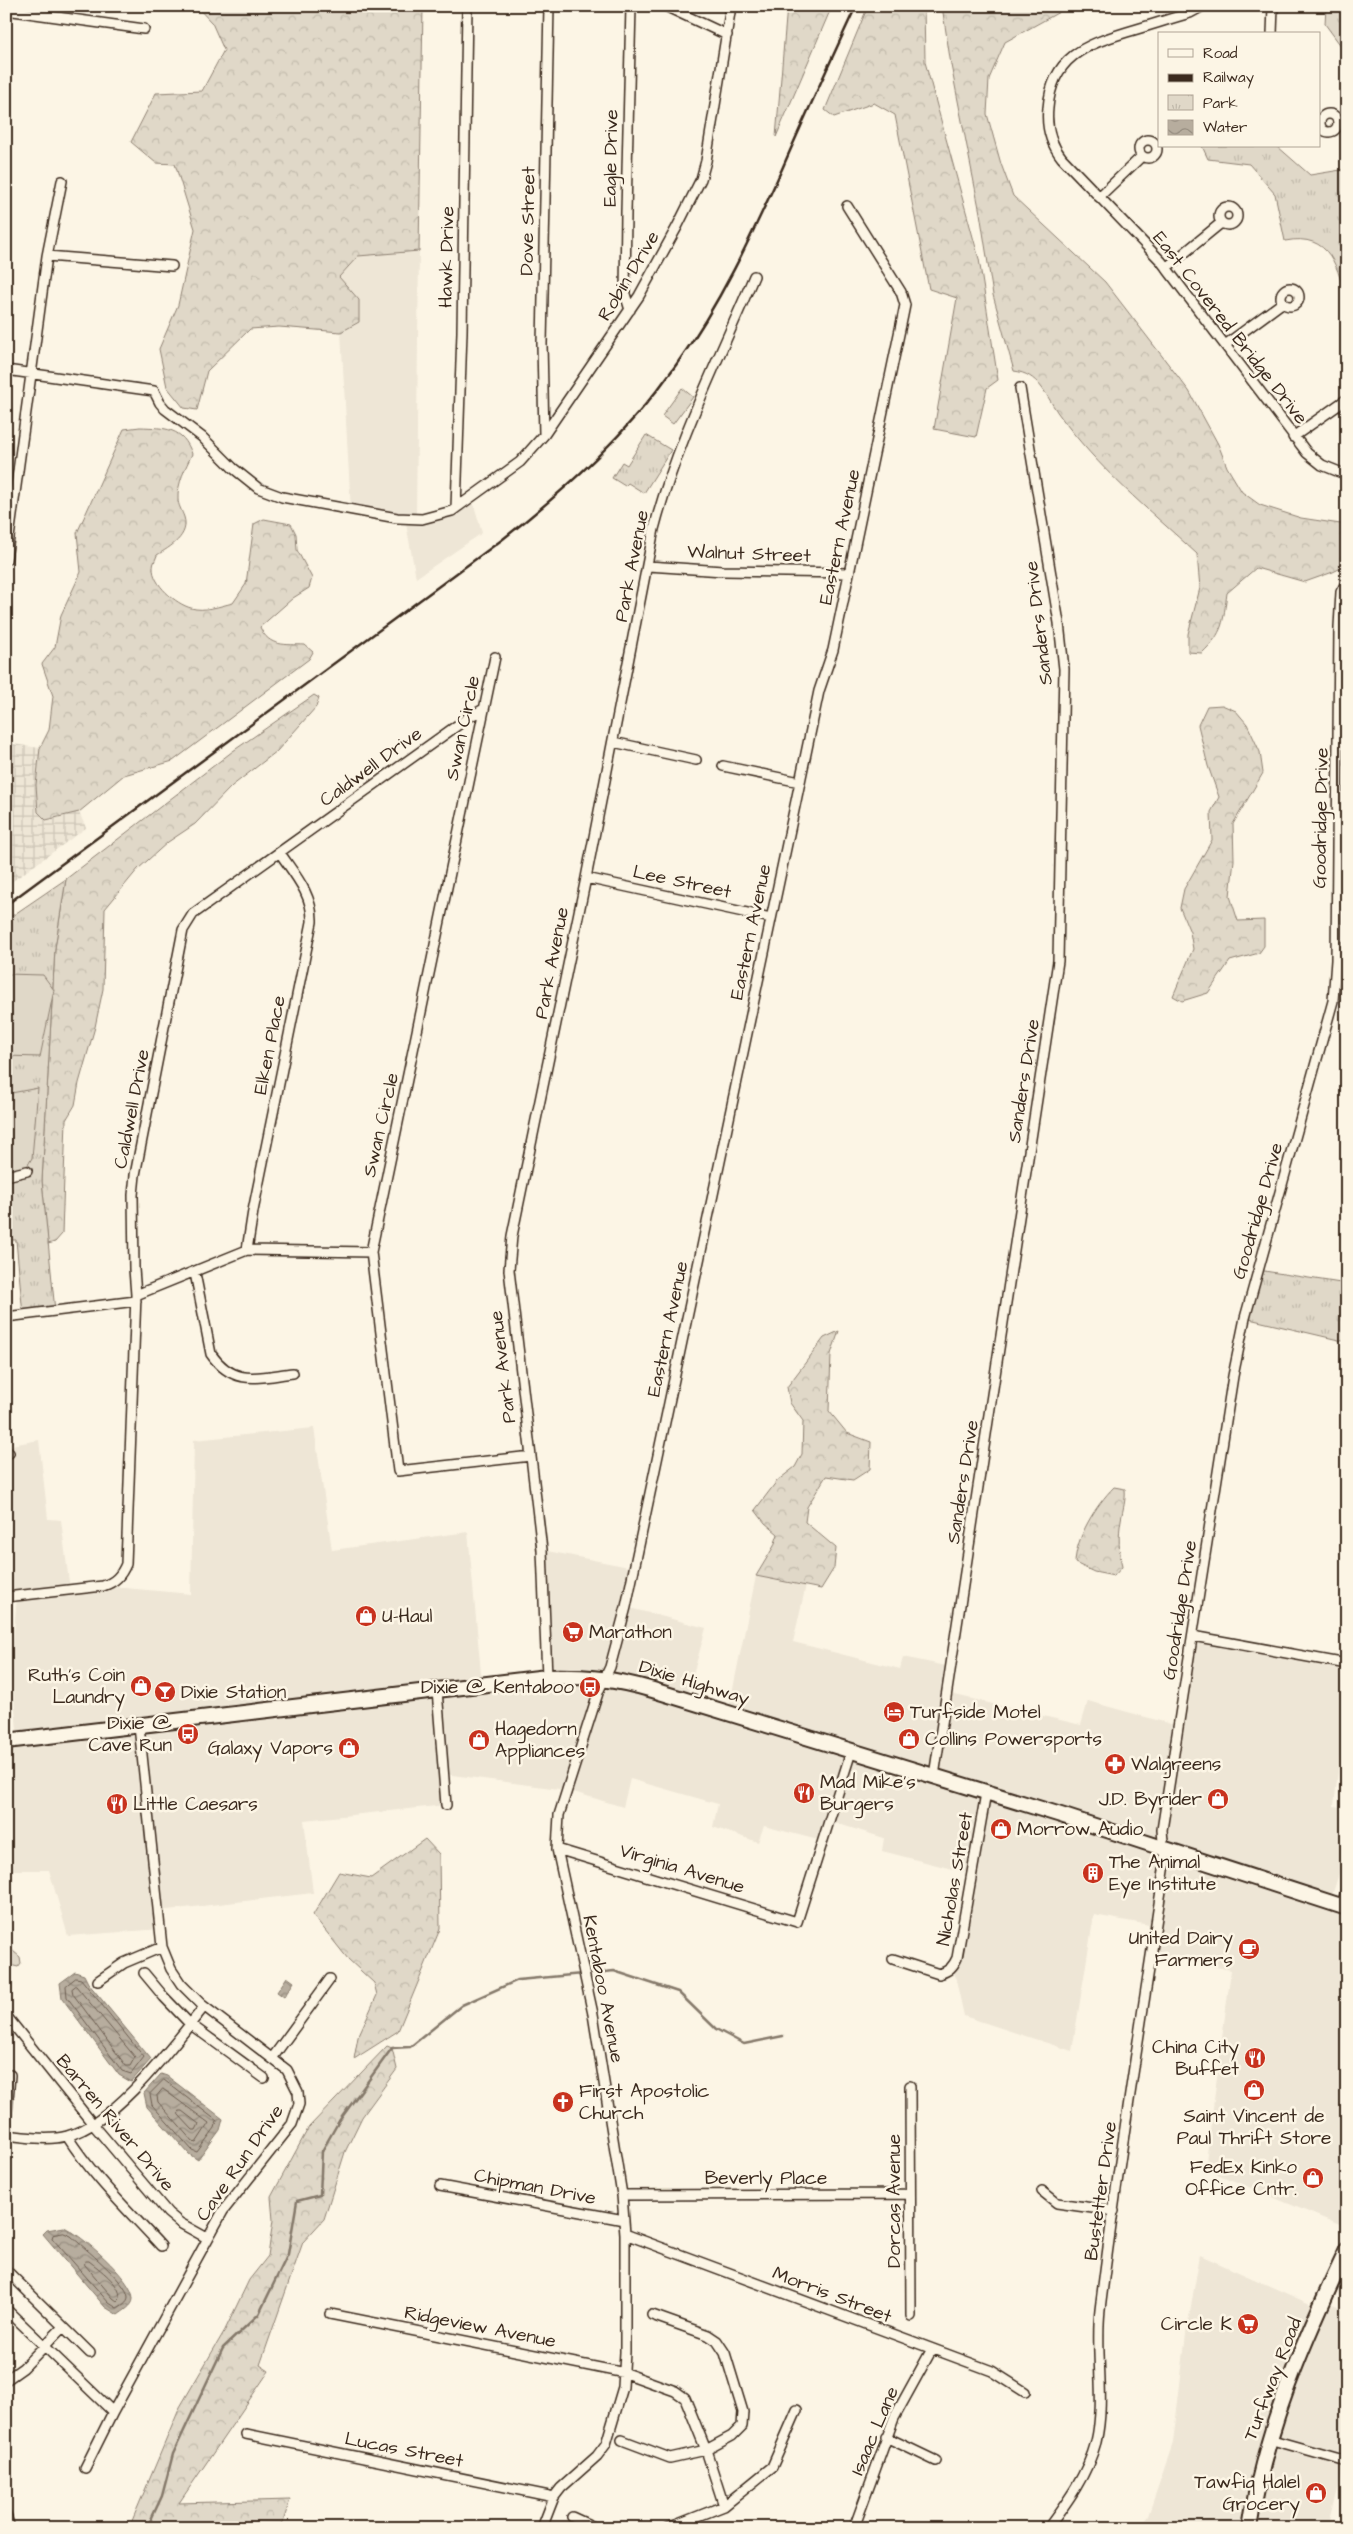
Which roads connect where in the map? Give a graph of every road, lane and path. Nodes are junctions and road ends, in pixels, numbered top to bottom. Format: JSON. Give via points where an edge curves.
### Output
{"nodes":[{"id":1,"x":467,"y":6,"type":"edge"},
{"id":2,"x":549,"y":6,"type":"edge"},
{"id":3,"x":631,"y":6,"type":"edge"},
{"id":4,"x":664,"y":6,"type":"edge"},
{"id":5,"x":731,"y":6,"type":"edge"},
{"id":6,"x":1203,"y":6,"type":"edge"},
{"id":7,"x":1273,"y":6,"type":"edge"},
{"id":8,"x":6,"y":10,"type":"edge"},
{"id":9,"x":144,"y":29,"type":"dead end"},
{"id":10,"x":1272,"y":32,"type":"edge"},
{"id":11,"x":727,"y":35,"type":"junction"},
{"id":12,"x":1142,"y":156,"type":"dead end"},
{"id":13,"x":62,"y":181,"type":"dead end"},
{"id":14,"x":1099,"y":197,"type":"junction"},
{"id":15,"x":847,"y":206,"type":"dead end"},
{"id":16,"x":1221,"y":223,"type":"dead end"},
{"id":17,"x":47,"y":256,"type":"junction"},
{"id":18,"x":172,"y":266,"type":"dead end"},
{"id":19,"x":1166,"y":268,"type":"junction"},
{"id":20,"x":754,"y":276,"type":"dead end"},
{"id":21,"x":1282,"y":303,"type":"dead end"},
{"id":22,"x":630,"y":310,"type":"junction"},
{"id":23,"x":1225,"y":345,"type":"junction"},
{"id":24,"x":6,"y":370,"type":"edge"},
{"id":25,"x":32,"y":374,"type":"junction"},
{"id":26,"x":1020,"y":388,"type":"dead end"},
{"id":27,"x":1347,"y":399,"type":"edge"},
{"id":28,"x":544,"y":436,"type":"junction"},
{"id":29,"x":1293,"y":437,"type":"junction"},
{"id":30,"x":1347,"y":475,"type":"edge"},
{"id":31,"x":456,"y":508,"type":"junction"},
{"id":32,"x":6,"y":560,"type":"edge"},
{"id":33,"x":648,"y":566,"type":"junction"},
{"id":34,"x":848,"y":573,"type":"junction"},
{"id":35,"x":1347,"y":581,"type":"edge"},
{"id":36,"x":495,"y":657,"type":"dead end"},
{"id":37,"x":482,"y":710,"type":"junction"},
{"id":38,"x":613,"y":742,"type":"junction"},
{"id":39,"x":696,"y":760,"type":"dead end"},
{"id":40,"x":722,"y":766,"type":"dead end"},
{"id":41,"x":800,"y":782,"type":"junction"},
{"id":42,"x":280,"y":853,"type":"junction"},
{"id":43,"x":586,"y":878,"type":"junction"},
{"id":44,"x":771,"y":918,"type":"junction"},
{"id":45,"x":28,"y":1171,"type":"dead end"},
{"id":46,"x":6,"y":1176,"type":"edge"},
{"id":47,"x":247,"y":1250,"type":"junction"},
{"id":48,"x":371,"y":1252,"type":"junction"},
{"id":49,"x":195,"y":1273,"type":"junction"},
{"id":50,"x":136,"y":1298,"type":"junction"},
{"id":51,"x":6,"y":1317,"type":"edge"},
{"id":52,"x":293,"y":1373,"type":"dead end"},
{"id":53,"x":531,"y":1456,"type":"junction"},
{"id":54,"x":6,"y":1597,"type":"edge"},
{"id":55,"x":1192,"y":1636,"type":"junction"},
{"id":56,"x":1347,"y":1664,"type":"edge"},
{"id":57,"x":547,"y":1677,"type":"junction"},
{"id":58,"x":604,"y":1678,"type":"junction"},
{"id":59,"x":437,"y":1690,"type":"junction"},
{"id":60,"x":139,"y":1726,"type":"junction"},
{"id":61,"x":6,"y":1741,"type":"edge"},
{"id":62,"x":851,"y":1752,"type":"junction"},
{"id":63,"x":934,"y":1776,"type":"junction"},
{"id":64,"x":986,"y":1793,"type":"junction"},
{"id":65,"x":446,"y":1804,"type":"dead end"},
{"id":66,"x":557,"y":1848,"type":"junction"},
{"id":67,"x":1163,"y":1848,"type":"junction"},
{"id":68,"x":1347,"y":1887,"type":"edge"},
{"id":69,"x":1344,"y":1907,"type":"edge"},
{"id":70,"x":162,"y":1947,"type":"junction"},
{"id":71,"x":893,"y":1959,"type":"dead end"},
{"id":72,"x":144,"y":1973,"type":"dead end"},
{"id":73,"x":330,"y":1979,"type":"dead end"},
{"id":74,"x":98,"y":1981,"type":"dead end"},
{"id":75,"x":204,"y":2007,"type":"junction"},
{"id":76,"x":8,"y":2018,"type":"dead end"},
{"id":77,"x":190,"y":2024,"type":"junction"},
{"id":78,"x":273,"y":2056,"type":"junction"},
{"id":79,"x":10,"y":2075,"type":"dead end"},
{"id":80,"x":264,"y":2078,"type":"dead end"},
{"id":81,"x":910,"y":2086,"type":"dead end"},
{"id":82,"x":92,"y":2123,"type":"junction"},
{"id":83,"x":6,"y":2124,"type":"edge"},
{"id":84,"x":6,"y":2135,"type":"edge"},
{"id":85,"x":67,"y":2136,"type":"junction"},
{"id":86,"x":440,"y":2186,"type":"dead end"},
{"id":87,"x":1042,"y":2191,"type":"dead end"},
{"id":88,"x":910,"y":2194,"type":"junction"},
{"id":89,"x":622,"y":2195,"type":"junction"},
{"id":90,"x":1114,"y":2211,"type":"junction"},
{"id":91,"x":624,"y":2220,"type":"junction"},
{"id":92,"x":625,"y":2234,"type":"junction"},
{"id":93,"x":207,"y":2238,"type":"junction"},
{"id":94,"x":162,"y":2246,"type":"dead end"},
{"id":95,"x":1347,"y":2249,"type":"edge"},
{"id":96,"x":6,"y":2270,"type":"edge"},
{"id":97,"x":6,"y":2310,"type":"edge"},
{"id":98,"x":330,"y":2314,"type":"dead end"},
{"id":99,"x":652,"y":2314,"type":"dead end"},
{"id":100,"x":911,"y":2316,"type":"dead end"},
{"id":101,"x":62,"y":2328,"type":"junction"},
{"id":102,"x":45,"y":2347,"type":"junction"},
{"id":103,"x":932,"y":2349,"type":"junction"},
{"id":104,"x":90,"y":2353,"type":"dead end"},
{"id":105,"x":625,"y":2373,"type":"junction"},
{"id":106,"x":6,"y":2380,"type":"edge"},
{"id":107,"x":1025,"y":2392,"type":"dead end"},
{"id":108,"x":797,"y":2410,"type":"dead end"},
{"id":109,"x":113,"y":2412,"type":"junction"},
{"id":110,"x":246,"y":2434,"type":"dead end"},
{"id":111,"x":886,"y":2437,"type":"junction"},
{"id":112,"x":1269,"y":2439,"type":"junction"},
{"id":113,"x":622,"y":2440,"type":"dead end"},
{"id":114,"x":706,"y":2450,"type":"junction"},
{"id":115,"x":936,"y":2461,"type":"dead end"},
{"id":116,"x":1347,"y":2461,"type":"edge"},
{"id":117,"x":85,"y":2468,"type":"dead end"},
{"id":118,"x":554,"y":2497,"type":"junction"},
{"id":119,"x":724,"y":2506,"type":"junction"},
{"id":120,"x":6,"y":2516,"type":"edge"},
{"id":121,"x":572,"y":2517,"type":"dead end"},
{"id":122,"x":10,"y":2528,"type":"edge"},
{"id":123,"x":542,"y":2528,"type":"edge"},
{"id":124,"x":596,"y":2528,"type":"edge"},
{"id":125,"x":668,"y":2528,"type":"edge"},
{"id":126,"x":854,"y":2528,"type":"edge"},
{"id":127,"x":1048,"y":2528,"type":"edge"},
{"id":128,"x":1250,"y":2528,"type":"edge"}],
"edges":[{"from":1,"to":31,"type":"street","name":"Hawk Drive"},
{"from":2,"to":28,"type":"street","name":"Dove Street","via":[[542,344]]},
{"from":3,"to":22,"type":"street","name":"Eagle Drive","via":[[625,294]]},
{"from":4,"to":11,"type":"street"},
{"from":5,"to":11,"type":"street","name":"Robin Drive"},
{"from":6,"to":14,"type":"street","name":"East Covered Bridge Drive","via":[[1096,42],[1079,50],[1058,72],[1048,98],[1049,132],[1053,145]]},
{"from":7,"to":10,"type":"street"},
{"from":8,"to":9,"type":"street"},
{"from":11,"to":22,"type":"street","name":"Robin Drive","via":[[701,179]]},
{"from":12,"to":14,"type":"street"},
{"from":13,"to":17,"type":"street"},
{"from":14,"to":19,"type":"street","name":"East Covered Bridge Drive"},
{"from":15,"to":34,"type":"street","name":"Eastern Avenue","via":[[902,292],[905,305]]},
{"from":16,"to":19,"type":"street"},
{"from":17,"to":18,"type":"street"},
{"from":17,"to":25,"type":"street"},
{"from":19,"to":23,"type":"street","name":"East Covered Bridge Drive"},
{"from":20,"to":33,"type":"street","name":"Park Avenue","via":[[664,490]]},
{"from":21,"to":23,"type":"street"},
{"from":22,"to":28,"type":"street","name":"Robin Drive"},
{"from":23,"to":29,"type":"street","name":"East Covered Bridge Drive"},
{"from":24,"to":25,"type":"street","name":"Robin Drive"},
{"from":25,"to":31,"type":"street","name":"Robin Drive","via":[[154,391],[165,408],[202,437],[250,483],[282,497],[366,514],[416,519],[438,516]]},
{"from":25,"to":32,"type":"street"},
{"from":26,"to":63,"type":"street","name":"Sanders Drive","via":[[1064,669],[1058,961]]},
{"from":27,"to":29,"type":"street"},
{"from":28,"to":31,"type":"street","name":"Robin Drive","via":[[520,462]]},
{"from":29,"to":30,"type":"street","name":"East Covered Bridge Drive","via":[[1322,465]]},
{"from":33,"to":34,"type":"street","name":"Walnut Street"},
{"from":33,"to":38,"type":"street","name":"Park Avenue"},
{"from":34,"to":41,"type":"street","name":"Eastern Avenue","via":[[833,650],[819,691]]},
{"from":35,"to":55,"type":"street","name":"Goodridge Drive","via":[[1341,592],[1339,627],[1333,1001],[1238,1346]]},
{"from":36,"to":37,"type":"street","name":"Swan Circle"},
{"from":37,"to":42,"type":"street","name":"Caldwell Drive"},
{"from":37,"to":48,"type":"street","name":"Swan Circle"},
{"from":38,"to":39,"type":"street"},
{"from":38,"to":43,"type":"street","name":"Park Avenue"},
{"from":40,"to":41,"type":"street"},
{"from":41,"to":44,"type":"street","name":"Eastern Avenue"},
{"from":42,"to":47,"type":"street","name":"Elken Place","via":[[308,895],[312,922]]},
{"from":42,"to":50,"type":"street","name":"Caldwell Drive","via":[[193,914],[184,930],[135,1181]]},
{"from":43,"to":44,"type":"street","name":"Lee Street"},
{"from":43,"to":53,"type":"street","name":"Park Avenue","via":[[512,1236],[509,1270]]},
{"from":44,"to":58,"type":"street","name":"Eastern Avenue","via":[[628,1598],[610,1667]]},
{"from":45,"to":46,"type":"street"},
{"from":47,"to":48,"type":"street"},
{"from":47,"to":49,"type":"street"},
{"from":48,"to":53,"type":"street","name":"Swan Circle","via":[[398,1471]]},
{"from":49,"to":50,"type":"street"},
{"from":49,"to":52,"type":"street","via":[[211,1354],[219,1365],[226,1372],[243,1378]]},
{"from":50,"to":51,"type":"street"},
{"from":50,"to":54,"type":"street","name":"Caldwell Drive","via":[[126,1564],[122,1574],[103,1586]]},
{"from":53,"to":57,"type":"street","name":"Park Avenue","via":[[542,1550]]},
{"from":55,"to":56,"type":"street"},
{"from":55,"to":67,"type":"street","name":"Goodridge Drive","via":[[1162,1830]]},
{"from":57,"to":58,"type":"main road","name":"Dixie Highway"},
{"from":57,"to":59,"type":"main road","name":"Dixie Highway"},
{"from":58,"to":62,"type":"main road","name":"Dixie Highway","via":[[665,1693]]},
{"from":58,"to":66,"type":"street","name":"Kentaboo Avenue","via":[[559,1815]]},
{"from":59,"to":60,"type":"main road","name":"Dixie Highway"},
{"from":59,"to":65,"type":"street"},
{"from":60,"to":61,"type":"main road","name":"Dixie Highway"},
{"from":60,"to":70,"type":"street","name":"Cave Run Drive"},
{"from":62,"to":63,"type":"main road","name":"Dixie Highway"},
{"from":62,"to":66,"type":"street","name":"Virginia Avenue","via":[[797,1922]]},
{"from":63,"to":64,"type":"main road","name":"Dixie Highway"},
{"from":64,"to":67,"type":"main road","name":"Dixie Highway"},
{"from":64,"to":71,"type":"street","name":"Nicholas Street","via":[[953,1966],[939,1974]]},
{"from":66,"to":89,"type":"street","name":"Kentaboo Avenue","via":[[593,2014]]},
{"from":67,"to":69,"type":"main road","name":"Dixie Highway"},
{"from":67,"to":90,"type":"street","name":"Bustetter Drive","via":[[1165,1864]]},
{"from":68,"to":69,"type":"street"},
{"from":70,"to":74,"type":"street","via":[[124,1963]]},
{"from":70,"to":75,"type":"street","name":"Cave Run Drive","via":[[171,1969]]},
{"from":72,"to":77,"type":"street"},
{"from":73,"to":78,"type":"street"},
{"from":75,"to":77,"type":"street"},
{"from":75,"to":78,"type":"street","name":"Cave Run Drive"},
{"from":76,"to":82,"type":"street","name":"Barren River Drive"},
{"from":77,"to":80,"type":"street"},
{"from":77,"to":82,"type":"street","via":[[132,2091],[104,2117]]},
{"from":78,"to":93,"type":"street","name":"Cave Run Drive","via":[[291,2075],[298,2092],[298,2111],[292,2124],[232,2198]]},
{"from":79,"to":83,"type":"street"},
{"from":81,"to":88,"type":"street","name":"Dorcas Avenue"},
{"from":82,"to":85,"type":"street"},
{"from":82,"to":93,"type":"street","name":"Barren River Drive","via":[[168,2213]]},
{"from":84,"to":85,"type":"street"},
{"from":85,"to":94,"type":"street","via":[[114,2196]]},
{"from":86,"to":91,"type":"street","name":"Chipman Drive"},
{"from":87,"to":90,"type":"street","via":[[1057,2203]]},
{"from":88,"to":89,"type":"street","name":"Beverly Place"},
{"from":88,"to":100,"type":"street","name":"Dorcas Avenue"},
{"from":89,"to":91,"type":"street","name":"Kentaboo Avenue"},
{"from":90,"to":127,"type":"street","name":"Bustetter Drive","via":[[1100,2312],[1096,2442],[1075,2491]]},
{"from":91,"to":92,"type":"street","name":"Kentaboo Avenue"},
{"from":92,"to":103,"type":"street","name":"Morris Street"},
{"from":92,"to":105,"type":"street","name":"Kentaboo Avenue"},
{"from":93,"to":109,"type":"street","name":"Cave Run Drive"},
{"from":95,"to":112,"type":"main road","name":"Turfway Road","via":[[1317,2314]]},
{"from":96,"to":101,"type":"street"},
{"from":97,"to":102,"type":"street"},
{"from":98,"to":105,"type":"street","name":"Ridgeview Avenue"},
{"from":99,"to":114,"type":"street","via":[[708,2335],[725,2353],[744,2412],[742,2426],[732,2436]]},
{"from":101,"to":102,"type":"street"},
{"from":101,"to":104,"type":"street"},
{"from":102,"to":106,"type":"street"},
{"from":102,"to":109,"type":"street"},
{"from":103,"to":107,"type":"street","name":"Morris Street","via":[[992,2372]]},
{"from":103,"to":111,"type":"street","name":"Isaac Lane"},
{"from":105,"to":114,"type":"street","name":"Ridgeview Avenue","via":[[675,2391],[685,2398]]},
{"from":105,"to":118,"type":"street","name":"Kentaboo Avenue","via":[[620,2401],[602,2450]]},
{"from":108,"to":119,"type":"street","via":[[772,2467]]},
{"from":109,"to":117,"type":"street","name":"Cave Run Drive"},
{"from":110,"to":118,"type":"street","name":"Lucas Street"},
{"from":111,"to":115,"type":"street"},
{"from":111,"to":126,"type":"street","name":"Isaac Lane"},
{"from":112,"to":116,"type":"street"},
{"from":112,"to":128,"type":"main road","name":"Turfway Road"},
{"from":113,"to":114,"type":"street","via":[[670,2458]]},
{"from":114,"to":119,"type":"street","name":"Ridgeview Avenue"},
{"from":118,"to":123,"type":"street","name":"Kentaboo Avenue"},
{"from":119,"to":125,"type":"street"},
{"from":120,"to":122,"type":"street"},
{"from":121,"to":124,"type":"street"}]}
